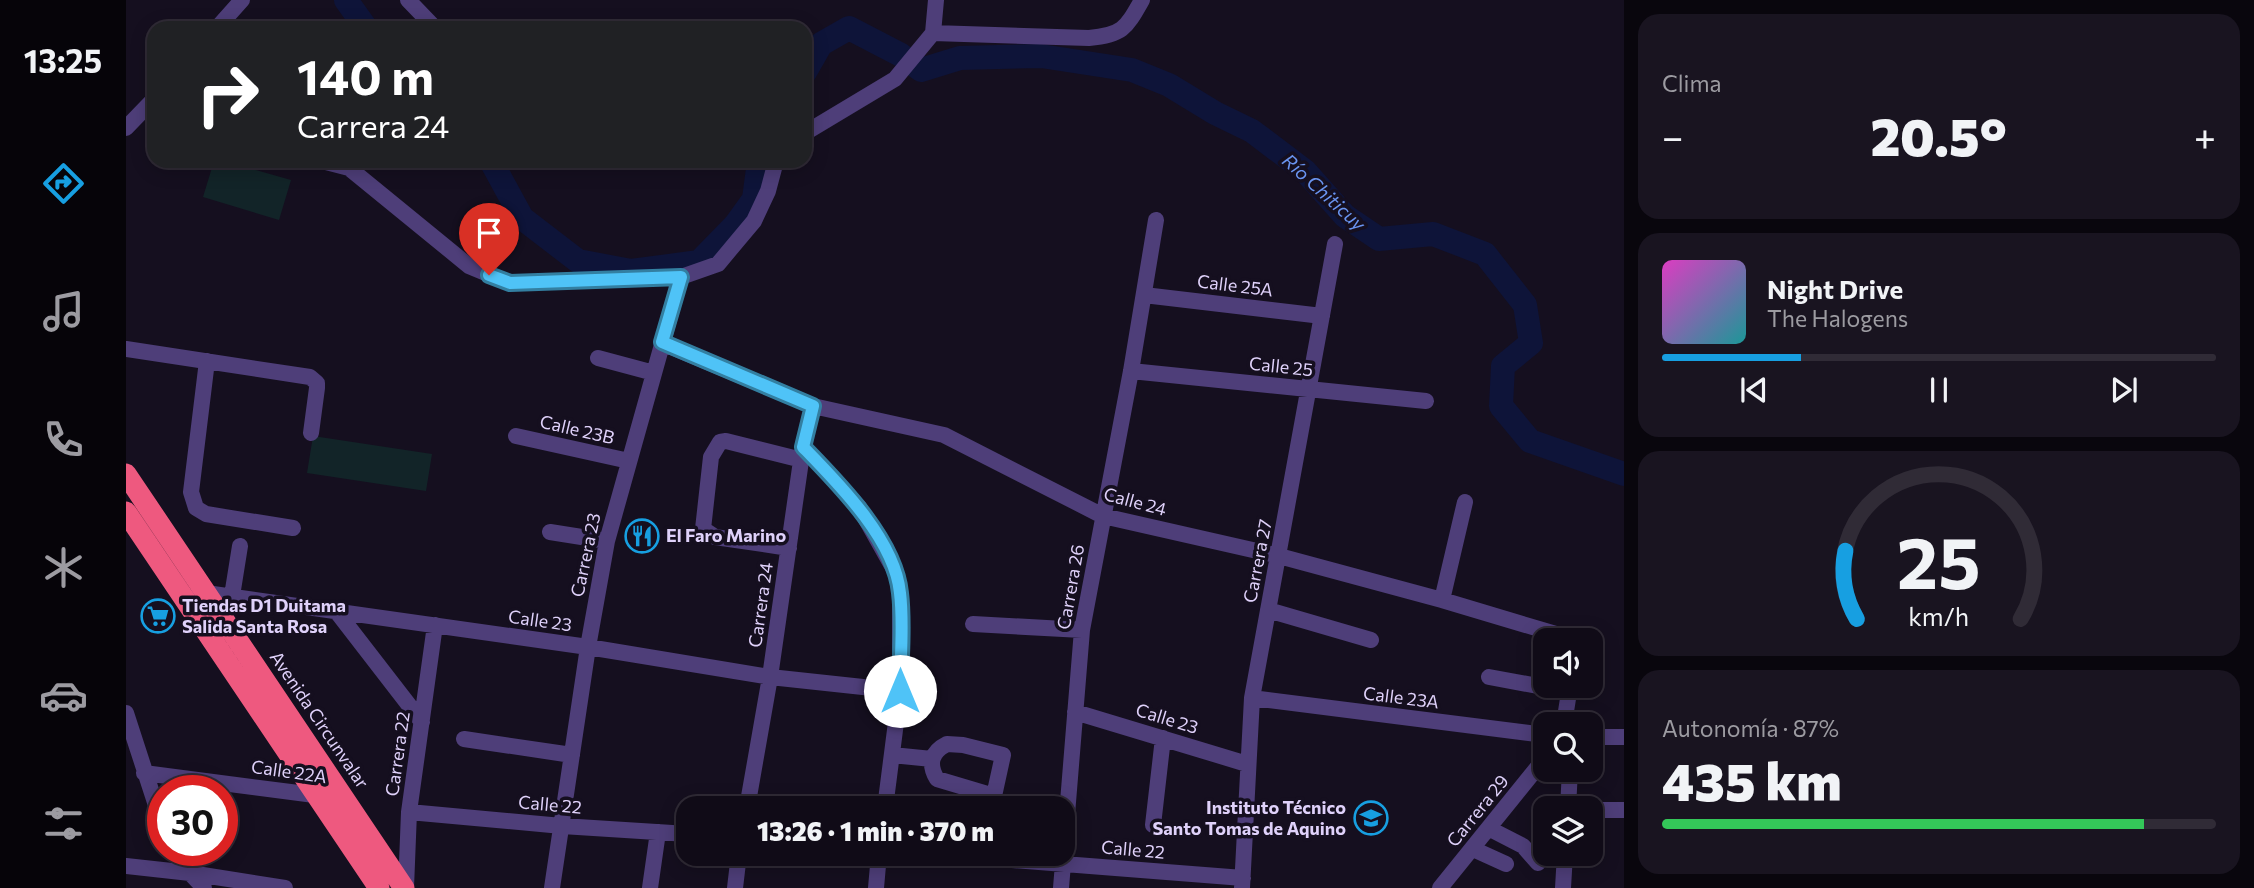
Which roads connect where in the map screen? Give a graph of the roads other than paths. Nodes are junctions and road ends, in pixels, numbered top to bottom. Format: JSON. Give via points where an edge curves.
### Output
{"nodes":[{"id":1,"x":242,"y":0,"type":"edge"},
{"id":2,"x":408,"y":0,"type":"edge"},
{"id":3,"x":936,"y":0,"type":"edge"},
{"id":4,"x":1142,"y":0,"type":"edge"},
{"id":5,"x":223,"y":21,"type":"edge"},
{"id":6,"x":428,"y":21,"type":"edge"},
{"id":7,"x":933,"y":33,"type":"junction"},
{"id":8,"x":147,"y":106,"type":"edge"},
{"id":9,"x":126,"y":128,"type":"edge"},
{"id":10,"x":812,"y":130,"type":"edge"},
{"id":11,"x":349,"y":168,"type":"edge"},
{"id":12,"x":774,"y":168,"type":"edge"},
{"id":13,"x":1156,"y":220,"type":"dead end"},
{"id":14,"x":1335,"y":244,"type":"dead end"},
{"id":15,"x":681,"y":277,"type":"junction"},
{"id":16,"x":1144,"y":295,"type":"junction"},
{"id":17,"x":1322,"y":316,"type":"junction"},
{"id":18,"x":662,"y":342,"type":"junction"},
{"id":19,"x":126,"y":349,"type":"edge"},
{"id":20,"x":598,"y":358,"type":"dead end"},
{"id":21,"x":207,"y":361,"type":"junction"},
{"id":22,"x":1131,"y":370,"type":"junction"},
{"id":23,"x":654,"y":373,"type":"junction"},
{"id":24,"x":1308,"y":389,"type":"junction"},
{"id":25,"x":1426,"y":401,"type":"dead end"},
{"id":26,"x":813,"y":406,"type":"junction"},
{"id":27,"x":311,"y":433,"type":"dead end"},
{"id":28,"x":516,"y":436,"type":"dead end"},
{"id":29,"x":803,"y":454,"type":"junction"},
{"id":30,"x":629,"y":461,"type":"junction"},
{"id":31,"x":126,"y":474,"type":"edge"},
{"id":32,"x":1465,"y":502,"type":"dead end"},
{"id":33,"x":126,"y":512,"type":"edge"},
{"id":34,"x":1103,"y":516,"type":"junction"},
{"id":35,"x":293,"y":528,"type":"dead end"},
{"id":36,"x":550,"y":532,"type":"dead end"},
{"id":37,"x":607,"y":541,"type":"junction"},
{"id":38,"x":240,"y":547,"type":"dead end"},
{"id":39,"x":789,"y":548,"type":"junction"},
{"id":40,"x":1279,"y":555,"type":"junction"},
{"id":41,"x":176,"y":586,"type":"junction"},
{"id":42,"x":206,"y":593,"type":"junction"},
{"id":43,"x":232,"y":596,"type":"junction"},
{"id":44,"x":1442,"y":600,"type":"junction"},
{"id":45,"x":1268,"y":610,"type":"junction"},
{"id":46,"x":337,"y":612,"type":"junction"},
{"id":47,"x":973,"y":624,"type":"dead end"},
{"id":48,"x":435,"y":625,"type":"junction"},
{"id":49,"x":1536,"y":628,"type":"edge"},
{"id":50,"x":1082,"y":630,"type":"junction"},
{"id":51,"x":1371,"y":640,"type":"dead end"},
{"id":52,"x":588,"y":647,"type":"junction"},
{"id":53,"x":770,"y":677,"type":"junction"},
{"id":54,"x":1489,"y":677,"type":"dead end"},
{"id":55,"x":1533,"y":684,"type":"edge"},
{"id":56,"x":900,"y":691,"type":"junction"},
{"id":57,"x":1252,"y":698,"type":"junction"},
{"id":58,"x":1075,"y":712,"type":"junction"},
{"id":59,"x":126,"y":713,"type":"edge"},
{"id":60,"x":422,"y":722,"type":"junction"},
{"id":61,"x":1533,"y":733,"type":"edge"},
{"id":62,"x":1603,"y":737,"type":"edge"},
{"id":63,"x":1624,"y":737,"type":"edge"},
{"id":64,"x":1163,"y":738,"type":"junction"},
{"id":65,"x":464,"y":739,"type":"dead end"},
{"id":66,"x":572,"y":755,"type":"junction"},
{"id":67,"x":892,"y":755,"type":"junction"},
{"id":68,"x":932,"y":760,"type":"junction"},
{"id":69,"x":1247,"y":764,"type":"junction"},
{"id":70,"x":144,"y":773,"type":"junction"},
{"id":71,"x":1533,"y":773,"type":"edge"},
{"id":72,"x":147,"y":782,"type":"edge"},
{"id":73,"x":316,"y":794,"type":"junction"},
{"id":74,"x":749,"y":796,"type":"edge"},
{"id":75,"x":887,"y":796,"type":"edge"},
{"id":76,"x":1068,"y":796,"type":"edge"},
{"id":77,"x":345,"y":800,"type":"junction"},
{"id":78,"x":1603,"y":810,"type":"edge"},
{"id":79,"x":1624,"y":810,"type":"edge"},
{"id":80,"x":409,"y":812,"type":"junction"},
{"id":81,"x":1153,"y":825,"type":"dead end"},
{"id":82,"x":562,"y":826,"type":"junction"},
{"id":83,"x":1490,"y":829,"type":"junction"},
{"id":84,"x":658,"y":832,"type":"junction"},
{"id":85,"x":676,"y":833,"type":"edge"},
{"id":86,"x":1473,"y":849,"type":"junction"},
{"id":87,"x":1533,"y":857,"type":"edge"},
{"id":88,"x":1506,"y":864,"type":"dead end"},
{"id":89,"x":1075,"y":865,"type":"edge"},
{"id":90,"x":126,"y":866,"type":"edge"},
{"id":91,"x":186,"y":866,"type":"edge"},
{"id":92,"x":738,"y":866,"type":"edge"},
{"id":93,"x":878,"y":866,"type":"edge"},
{"id":94,"x":1062,"y":866,"type":"edge"},
{"id":95,"x":1564,"y":866,"type":"edge"},
{"id":96,"x":190,"y":873,"type":"junction"},
{"id":97,"x":1196,"y":881,"type":"edge"},
{"id":98,"x":1243,"y":883,"type":"edge"},
{"id":99,"x":204,"y":888,"type":"edge"},
{"id":100,"x":285,"y":888,"type":"edge"},
{"id":101,"x":379,"y":888,"type":"edge"},
{"id":102,"x":405,"y":888,"type":"edge"},
{"id":103,"x":552,"y":888,"type":"edge"},
{"id":104,"x":650,"y":888,"type":"edge"},
{"id":105,"x":735,"y":888,"type":"edge"},
{"id":106,"x":876,"y":888,"type":"edge"},
{"id":107,"x":1060,"y":888,"type":"edge"},
{"id":108,"x":1440,"y":888,"type":"edge"},
{"id":109,"x":1563,"y":888,"type":"edge"}],
"edges":[{"from":1,"to":5,"type":"street"},
{"from":2,"to":6,"type":"street"},
{"from":3,"to":7,"type":"street"},
{"from":4,"to":7,"type":"street","via":[[1126,29],[1110,36]]},
{"from":7,"to":10,"type":"street","via":[[895,79]]},
{"from":8,"to":9,"type":"street"},
{"from":11,"to":15,"type":"street","via":[[469,266],[510,283]]},
{"from":12,"to":15,"type":"street","via":[[754,221],[718,264]]},
{"from":13,"to":16,"type":"street","name":"Carrera 26"},
{"from":14,"to":17,"type":"street","name":"Carrera 27"},
{"from":15,"to":18,"type":"street","name":"Carrera 23"},
{"from":16,"to":17,"type":"street","name":"Calle 25A"},
{"from":16,"to":22,"type":"street","name":"Carrera 26"},
{"from":17,"to":24,"type":"street","name":"Carrera 27"},
{"from":18,"to":23,"type":"street","name":"Carrera 23"},
{"from":18,"to":26,"type":"street","name":"Calle 24"},
{"from":19,"to":21,"type":"street"},
{"from":20,"to":23,"type":"street"},
{"from":21,"to":27,"type":"street","via":[[313,379],[317,388]]},
{"from":21,"to":35,"type":"street","via":[[193,503],[206,514]]},
{"from":22,"to":24,"type":"street","name":"Calle 25"},
{"from":22,"to":34,"type":"street","name":"Carrera 26"},
{"from":23,"to":30,"type":"street","name":"Carrera 23"},
{"from":24,"to":25,"type":"street","name":"Calle 25"},
{"from":24,"to":40,"type":"street","name":"Carrera 27"},
{"from":26,"to":29,"type":"street","name":"Carrera 24"},
{"from":26,"to":34,"type":"street","name":"Calle 24","via":[[944,435]]},
{"from":28,"to":30,"type":"street","name":"Calle 23B"},
{"from":29,"to":39,"type":"street","name":"Carrera 24"},
{"from":29,"to":39,"type":"street","via":[[726,441],[720,442],[711,457],[703,528],[707,533]]},
{"from":29,"to":56,"type":"street","via":[[859,508],[896,573]]},
{"from":30,"to":37,"type":"street","name":"Carrera 23"},
{"from":31,"to":42,"type":"highway","name":"Avenida Circunvalar"},
{"from":32,"to":44,"type":"street"},
{"from":33,"to":41,"type":"highway"},
{"from":34,"to":40,"type":"street","name":"Calle 24"},
{"from":34,"to":50,"type":"street","name":"Carrera 26"},
{"from":36,"to":37,"type":"street"},
{"from":37,"to":52,"type":"street","name":"Carrera 23"},
{"from":38,"to":43,"type":"street"},
{"from":39,"to":53,"type":"street","name":"Carrera 24"},
{"from":40,"to":44,"type":"street","name":"Calle 24"},
{"from":40,"to":45,"type":"street","name":"Carrera 27"},
{"from":41,"to":42,"type":"street","name":"Calle 23"},
{"from":41,"to":73,"type":"highway"},
{"from":42,"to":43,"type":"street","name":"Calle 23"},
{"from":42,"to":77,"type":"highway","name":"Avenida Circunvalar"},
{"from":43,"to":46,"type":"street","name":"Calle 23"},
{"from":44,"to":49,"type":"street","name":"Calle 24"},
{"from":45,"to":51,"type":"street"},
{"from":45,"to":57,"type":"street","name":"Carrera 27"},
{"from":46,"to":48,"type":"street","name":"Calle 23"},
{"from":46,"to":60,"type":"street"},
{"from":47,"to":50,"type":"street"},
{"from":48,"to":52,"type":"street","name":"Calle 23"},
{"from":48,"to":60,"type":"street","name":"Carrera 22"},
{"from":50,"to":58,"type":"street","name":"Carrera 26"},
{"from":52,"to":53,"type":"street","name":"Calle 23"},
{"from":52,"to":66,"type":"street","name":"Carrera 23"},
{"from":53,"to":56,"type":"street","name":"Calle 23"},
{"from":53,"to":74,"type":"street","name":"Carrera 24"},
{"from":54,"to":55,"type":"street"},
{"from":56,"to":67,"type":"street"},
{"from":57,"to":61,"type":"street","name":"Calle 23A"},
{"from":57,"to":69,"type":"street","name":"Carrera 27"},
{"from":58,"to":64,"type":"street","name":"Calle 23"},
{"from":58,"to":76,"type":"street","name":"Carrera 26"},
{"from":59,"to":70,"type":"street"},
{"from":60,"to":80,"type":"street","name":"Carrera 22"},
{"from":62,"to":63,"type":"street"},
{"from":64,"to":69,"type":"street","name":"Calle 23"},
{"from":64,"to":81,"type":"street"},
{"from":65,"to":66,"type":"street"},
{"from":66,"to":82,"type":"street","name":"Carrera 23"},
{"from":67,"to":68,"type":"street"},
{"from":67,"to":75,"type":"street"},
{"from":68,"to":68,"type":"street","via":[[940,748],[951,744],[1003,755],[994,796],[939,780]]},
{"from":69,"to":98,"type":"street","name":"Carrera 27"},
{"from":70,"to":72,"type":"street"},
{"from":70,"to":73,"type":"street","name":"Calle 22A"},
{"from":71,"to":83,"type":"street","name":"Carrera 29"},
{"from":73,"to":77,"type":"street","name":"Calle 22A"},
{"from":73,"to":101,"type":"highway"},
{"from":77,"to":102,"type":"highway","name":"Avenida Circunvalar"},
{"from":78,"to":79,"type":"street"},
{"from":80,"to":82,"type":"street","name":"Calle 22"},
{"from":80,"to":102,"type":"street","name":"Carrera 22"},
{"from":82,"to":84,"type":"street","name":"Calle 22"},
{"from":82,"to":103,"type":"street","name":"Carrera 23"},
{"from":83,"to":86,"type":"street","name":"Carrera 29"},
{"from":83,"to":87,"type":"street","via":[[1523,846]]},
{"from":84,"to":85,"type":"street","name":"Calle 22"},
{"from":84,"to":104,"type":"street"},
{"from":86,"to":88,"type":"street"},
{"from":86,"to":108,"type":"street","name":"Carrera 29"},
{"from":89,"to":97,"type":"street","name":"Calle 22"},
{"from":90,"to":96,"type":"street"},
{"from":91,"to":96,"type":"street"},
{"from":92,"to":105,"type":"street"},
{"from":93,"to":106,"type":"street"},
{"from":94,"to":107,"type":"street","name":"Carrera 26"},
{"from":95,"to":109,"type":"street"},
{"from":96,"to":99,"type":"street"},
{"from":96,"to":100,"type":"street"},
{"from":97,"to":98,"type":"street","name":"Calle 22"}]}
